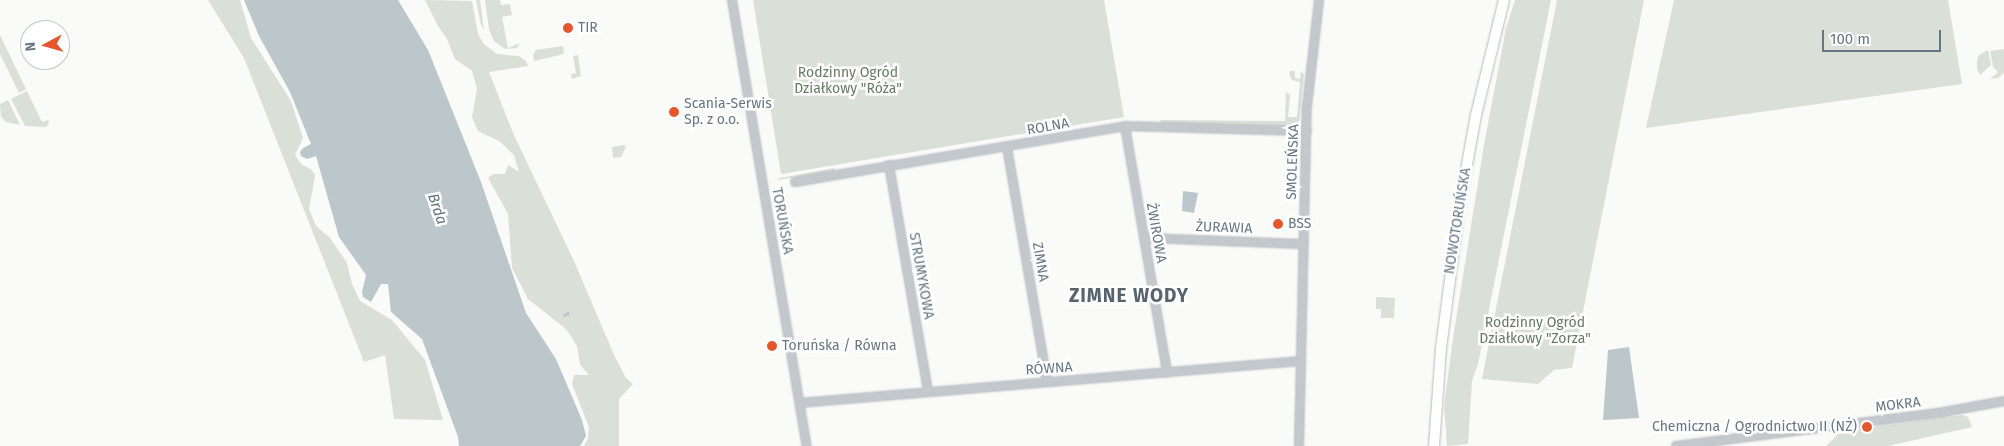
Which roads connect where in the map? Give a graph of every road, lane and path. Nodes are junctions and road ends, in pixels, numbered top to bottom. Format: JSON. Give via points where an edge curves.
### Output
{"nodes":[{"id":1,"x":732,"y":0,"type":"edge"},
{"id":2,"x":1319,"y":0,"type":"edge"},
{"id":3,"x":1504,"y":0,"type":"edge"},
{"id":4,"x":1125,"y":126,"type":"junction"},
{"id":5,"x":1307,"y":131,"type":"junction"},
{"id":6,"x":1007,"y":147,"type":"junction"},
{"id":7,"x":889,"y":165,"type":"junction"},
{"id":8,"x":795,"y":182,"type":"dead end"},
{"id":9,"x":1144,"y":238,"type":"junction"},
{"id":10,"x":1303,"y":244,"type":"junction"},
{"id":11,"x":1300,"y":361,"type":"junction"},
{"id":12,"x":1167,"y":372,"type":"junction"},
{"id":13,"x":1047,"y":382,"type":"junction"},
{"id":14,"x":928,"y":391,"type":"junction"},
{"id":15,"x":2004,"y":401,"type":"edge"},
{"id":16,"x":800,"y":402,"type":"junction"},
{"id":17,"x":807,"y":446,"type":"edge"},
{"id":18,"x":1299,"y":446,"type":"edge"},
{"id":19,"x":1434,"y":446,"type":"edge"},
{"id":20,"x":1676,"y":446,"type":"edge"}],
"edges":[{"from":1,"to":16,"type":"street","name":"TORUŃSKA"},
{"from":2,"to":5,"type":"street","name":"SMOLEŃSKA"},
{"from":3,"to":19,"type":"main road","name":"NOWOTORUŃSKA","via":[[1476,115],[1460,202],[1441,348]]},
{"from":4,"to":5,"type":"street","name":"ROLNA"},
{"from":4,"to":6,"type":"street","name":"ROLNA"},
{"from":4,"to":9,"type":"street","name":"ŻWIROWA"},
{"from":5,"to":10,"type":"street","name":"SMOLEŃSKA"},
{"from":6,"to":7,"type":"street","name":"ROLNA"},
{"from":6,"to":13,"type":"street","name":"ZIMNA"},
{"from":7,"to":8,"type":"street","name":"ROLNA"},
{"from":7,"to":14,"type":"street","name":"STRUMYKOWA"},
{"from":9,"to":10,"type":"street","name":"ŻURAWIA"},
{"from":9,"to":12,"type":"street","name":"ŻWIROWA"},
{"from":10,"to":11,"type":"street","name":"SMOLEŃSKA"},
{"from":11,"to":12,"type":"street","name":"RÓWNA"},
{"from":11,"to":18,"type":"street","name":"SMOLEŃSKA"},
{"from":12,"to":13,"type":"street","name":"RÓWNA"},
{"from":13,"to":14,"type":"street","name":"RÓWNA"},
{"from":14,"to":16,"type":"street","name":"RÓWNA"},
{"from":15,"to":20,"type":"street","name":"MOKRA","via":[[1936,413]]},
{"from":16,"to":17,"type":"street","name":"TORUŃSKA"}]}
